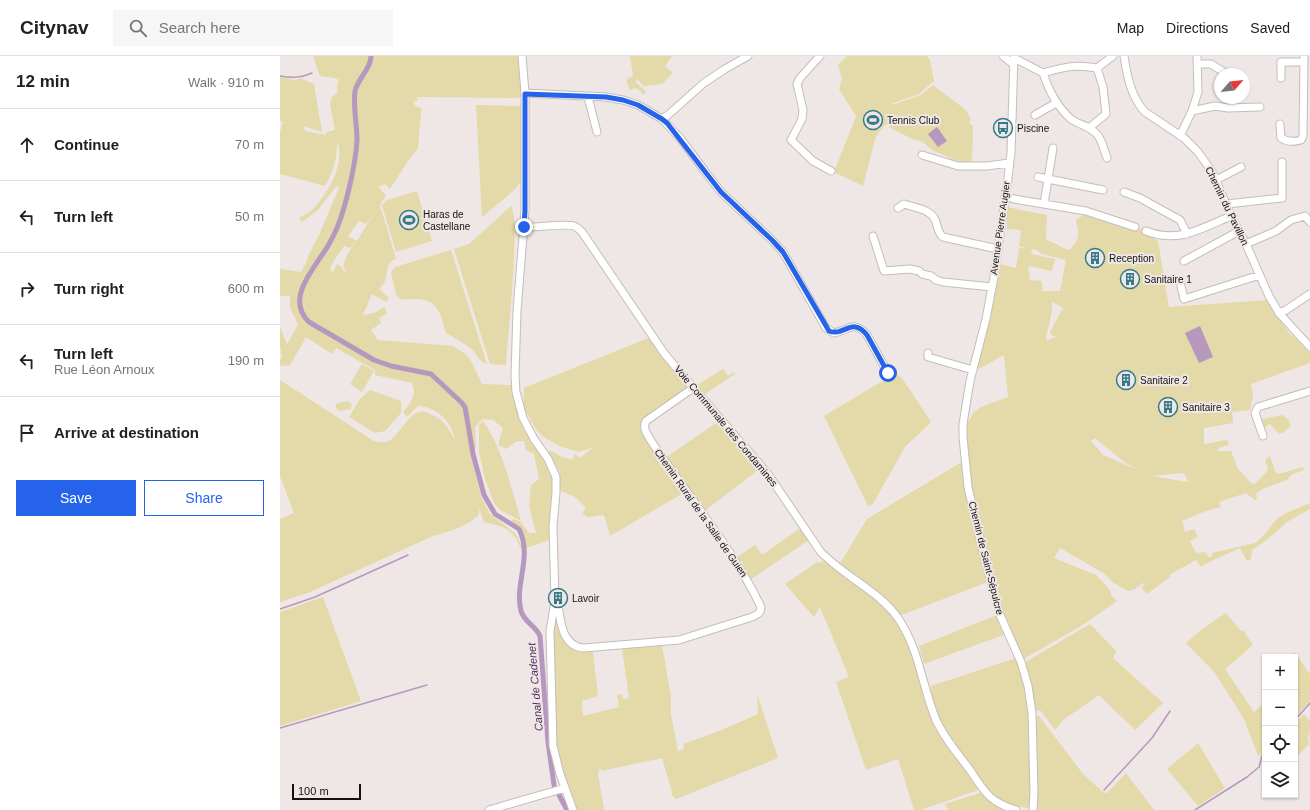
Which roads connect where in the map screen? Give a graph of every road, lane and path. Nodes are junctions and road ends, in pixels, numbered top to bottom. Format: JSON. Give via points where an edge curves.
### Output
{"nodes":[{"id":1,"x":522,"y":56,"type":"edge"},
{"id":2,"x":748,"y":56,"type":"edge"},
{"id":3,"x":820,"y":56,"type":"edge"},
{"id":4,"x":1003,"y":56,"type":"edge"},
{"id":5,"x":1113,"y":56,"type":"edge"},
{"id":6,"x":1124,"y":56,"type":"edge"},
{"id":7,"x":1197,"y":56,"type":"edge"},
{"id":8,"x":1014,"y":59,"type":"edge"},
{"id":9,"x":1281,"y":59,"type":"edge"},
{"id":10,"x":1304,"y":59,"type":"edge"},
{"id":11,"x":1197,"y":64,"type":"junction"},
{"id":12,"x":1097,"y":68,"type":"junction"},
{"id":13,"x":1217,"y":68,"type":"edge"},
{"id":14,"x":1043,"y":73,"type":"junction"},
{"id":15,"x":1282,"y":78,"type":"dead end"},
{"id":16,"x":525,"y":94,"type":"junction"},
{"id":17,"x":588,"y":97,"type":"junction"},
{"id":18,"x":1056,"y":103,"type":"junction"},
{"id":19,"x":1260,"y":107,"type":"dead end"},
{"id":20,"x":1192,"y":111,"type":"junction"},
{"id":21,"x":1035,"y":115,"type":"dead end"},
{"id":22,"x":662,"y":119,"type":"junction"},
{"id":23,"x":1280,"y":124,"type":"dead end"},
{"id":24,"x":1089,"y":128,"type":"junction"},
{"id":25,"x":597,"y":132,"type":"dead end"},
{"id":26,"x":1180,"y":136,"type":"junction"},
{"id":27,"x":1053,"y":148,"type":"dead end"},
{"id":28,"x":922,"y":155,"type":"dead end"},
{"id":29,"x":1107,"y":158,"type":"dead end"},
{"id":30,"x":1282,"y":162,"type":"dead end"},
{"id":31,"x":1010,"y":163,"type":"junction"},
{"id":32,"x":1241,"y":167,"type":"dead end"},
{"id":33,"x":831,"y":171,"type":"dead end"},
{"id":34,"x":1038,"y":177,"type":"dead end"},
{"id":35,"x":1047,"y":178,"type":"junction"},
{"id":36,"x":1216,"y":180,"type":"junction"},
{"id":37,"x":1103,"y":190,"type":"dead end"},
{"id":38,"x":1124,"y":192,"type":"dead end"},
{"id":39,"x":1005,"y":196,"type":"junction"},
{"id":40,"x":1044,"y":204,"type":"junction"},
{"id":41,"x":1227,"y":204,"type":"junction"},
{"id":42,"x":898,"y":208,"type":"dead end"},
{"id":43,"x":1231,"y":216,"type":"junction"},
{"id":44,"x":1310,"y":222,"type":"edge"},
{"id":45,"x":524,"y":227,"type":"junction"},
{"id":46,"x":1135,"y":227,"type":"dead end"},
{"id":47,"x":1146,"y":231,"type":"dead end"},
{"id":48,"x":1239,"y":231,"type":"junction"},
{"id":49,"x":1186,"y":234,"type":"junction"},
{"id":50,"x":873,"y":236,"type":"dead end"},
{"id":51,"x":1246,"y":244,"type":"junction"},
{"id":52,"x":998,"y":250,"type":"junction"},
{"id":53,"x":1184,"y":261,"type":"dead end"},
{"id":54,"x":1260,"y":275,"type":"junction"},
{"id":55,"x":1180,"y":286,"type":"dead end"},
{"id":56,"x":992,"y":287,"type":"junction"},
{"id":57,"x":1310,"y":294,"type":"edge"},
{"id":58,"x":1279,"y":313,"type":"junction"},
{"id":59,"x":1310,"y":347,"type":"edge"},
{"id":60,"x":928,"y":353,"type":"dead end"},
{"id":61,"x":973,"y":370,"type":"junction"},
{"id":62,"x":888,"y":373,"type":"dead end"},
{"id":63,"x":693,"y":388,"type":"junction"},
{"id":64,"x":1310,"y":391,"type":"edge"},
{"id":65,"x":967,"y":398,"type":"joint"},
{"id":66,"x":1263,"y":436,"type":"dead end"},
{"id":67,"x":555,"y":602,"type":"junction"},
{"id":68,"x":565,"y":788,"type":"junction"},
{"id":69,"x":489,"y":810,"type":"edge"},
{"id":70,"x":573,"y":810,"type":"edge"},
{"id":71,"x":1016,"y":810,"type":"edge"},
{"id":72,"x":1033,"y":810,"type":"edge"}],
"edges":[{"from":1,"to":16,"type":"street"},
{"from":2,"to":22,"type":"street","via":[[704,83]]},
{"from":3,"to":33,"type":"street","via":[[797,84],[803,110],[802,119],[790,140],[813,161]]},
{"from":4,"to":8,"type":"street"},
{"from":5,"to":12,"type":"street"},
{"from":6,"to":26,"type":"street","name":"Chemin du Pavillon","via":[[1129,82],[1140,107]]},
{"from":7,"to":11,"type":"street"},
{"from":8,"to":14,"type":"street"},
{"from":8,"to":31,"type":"street","name":"Avenue Pierre Augier"},
{"from":9,"to":10,"type":"street"},
{"from":9,"to":15,"type":"street"},
{"from":10,"to":23,"type":"street","via":[[1301,140],[1286,141],[1281,138]]},
{"from":11,"to":13,"type":"street","via":[[1211,64]]},
{"from":11,"to":20,"type":"street","via":[[1198,92]]},
{"from":12,"to":14,"type":"street","via":[[1081,65]]},
{"from":12,"to":24,"type":"street","via":[[1103,87],[1106,114]]},
{"from":14,"to":18,"type":"street"},
{"from":16,"to":17,"type":"street"},
{"from":16,"to":45,"type":"street"},
{"from":17,"to":22,"type":"street","via":[[623,100],[638,105]]},
{"from":17,"to":25,"type":"street"},
{"from":18,"to":21,"type":"street"},
{"from":18,"to":24,"type":"street","via":[[1072,120]]},
{"from":19,"to":20,"type":"street","via":[[1215,106]]},
{"from":20,"to":26,"type":"street"},
{"from":22,"to":62,"type":"street","via":[[680,138],[721,192],[783,252],[826,328],[834,333],[850,327],[864,330]]},
{"from":24,"to":29,"type":"street","via":[[1100,137]]},
{"from":26,"to":36,"type":"street","name":"Chemin du Pavillon","via":[[1198,152]]},
{"from":27,"to":35,"type":"street"},
{"from":28,"to":31,"type":"street","via":[[958,166]]},
{"from":30,"to":41,"type":"street","via":[[1282,198]]},
{"from":31,"to":39,"type":"street","name":"Avenue Pierre Augier"},
{"from":32,"to":36,"type":"street"},
{"from":34,"to":35,"type":"street"},
{"from":35,"to":37,"type":"street"},
{"from":35,"to":40,"type":"street"},
{"from":36,"to":41,"type":"street","name":"Chemin du Pavillon"},
{"from":38,"to":49,"type":"street","via":[[1180,220]]},
{"from":39,"to":40,"type":"street"},
{"from":39,"to":52,"type":"street","name":"Avenue Pierre Augier"},
{"from":40,"to":46,"type":"street","via":[[1086,211]]},
{"from":41,"to":43,"type":"street","name":"Chemin du Pavillon"},
{"from":42,"to":52,"type":"street","via":[[904,204],[932,214],[939,234],[943,237]]},
{"from":43,"to":48,"type":"street","name":"Chemin du Pavillon"},
{"from":43,"to":49,"type":"street"},
{"from":44,"to":51,"type":"street","via":[[1305,216],[1291,220],[1276,231]]},
{"from":45,"to":63,"type":"street","name":"Voie Communale des Condamines","via":[[568,225],[579,228],[664,352]]},
{"from":45,"to":67,"type":"street","via":[[516,329],[516,392],[523,418],[556,477],[553,531]]},
{"from":47,"to":49,"type":"street","via":[[1164,236]]},
{"from":48,"to":51,"type":"street","name":"Chemin du Pavillon"},
{"from":48,"to":53,"type":"street"},
{"from":50,"to":56,"type":"street","via":[[884,271],[919,270],[922,274],[943,282]]},
{"from":51,"to":54,"type":"street","name":"Chemin du Pavillon"},
{"from":52,"to":56,"type":"street","name":"Avenue Pierre Augier"},
{"from":54,"to":55,"type":"street","via":[[1184,299]]},
{"from":54,"to":58,"type":"street","name":"Chemin du Pavillon"},
{"from":56,"to":61,"type":"street","name":"Avenue Pierre Augier"},
{"from":57,"to":58,"type":"street"},
{"from":58,"to":59,"type":"street","name":"Chemin du Pavillon"},
{"from":60,"to":61,"type":"street","via":[[928,357]]},
{"from":61,"to":65,"type":"street","name":"Avenue Pierre Augier"},
{"from":63,"to":67,"type":"street","name":"Chemin Rural de la Salle de Guien","via":[[646,420],[644,426],[657,449],[724,543],[762,607],[761,611],[752,618],[679,640],[584,648],[575,646],[569,640],[560,622],[558,603]]},
{"from":63,"to":71,"type":"street","name":"Voie Communale des Condamines","via":[[768,474],[820,551],[829,561],[878,597],[897,617],[913,646],[931,706],[944,734],[987,794],[1000,805]]},
{"from":64,"to":66,"type":"street","via":[[1258,407],[1255,413]]},
{"from":65,"to":72,"type":"street","name":"Chemin de Saint-Sépulcre","via":[[963,424],[968,487],[1000,615],[1021,662],[1028,686],[1032,713]]},
{"from":67,"to":68,"type":"street","via":[[550,631],[553,746]]},
{"from":68,"to":69,"type":"street"},
{"from":68,"to":70,"type":"street"}]}
